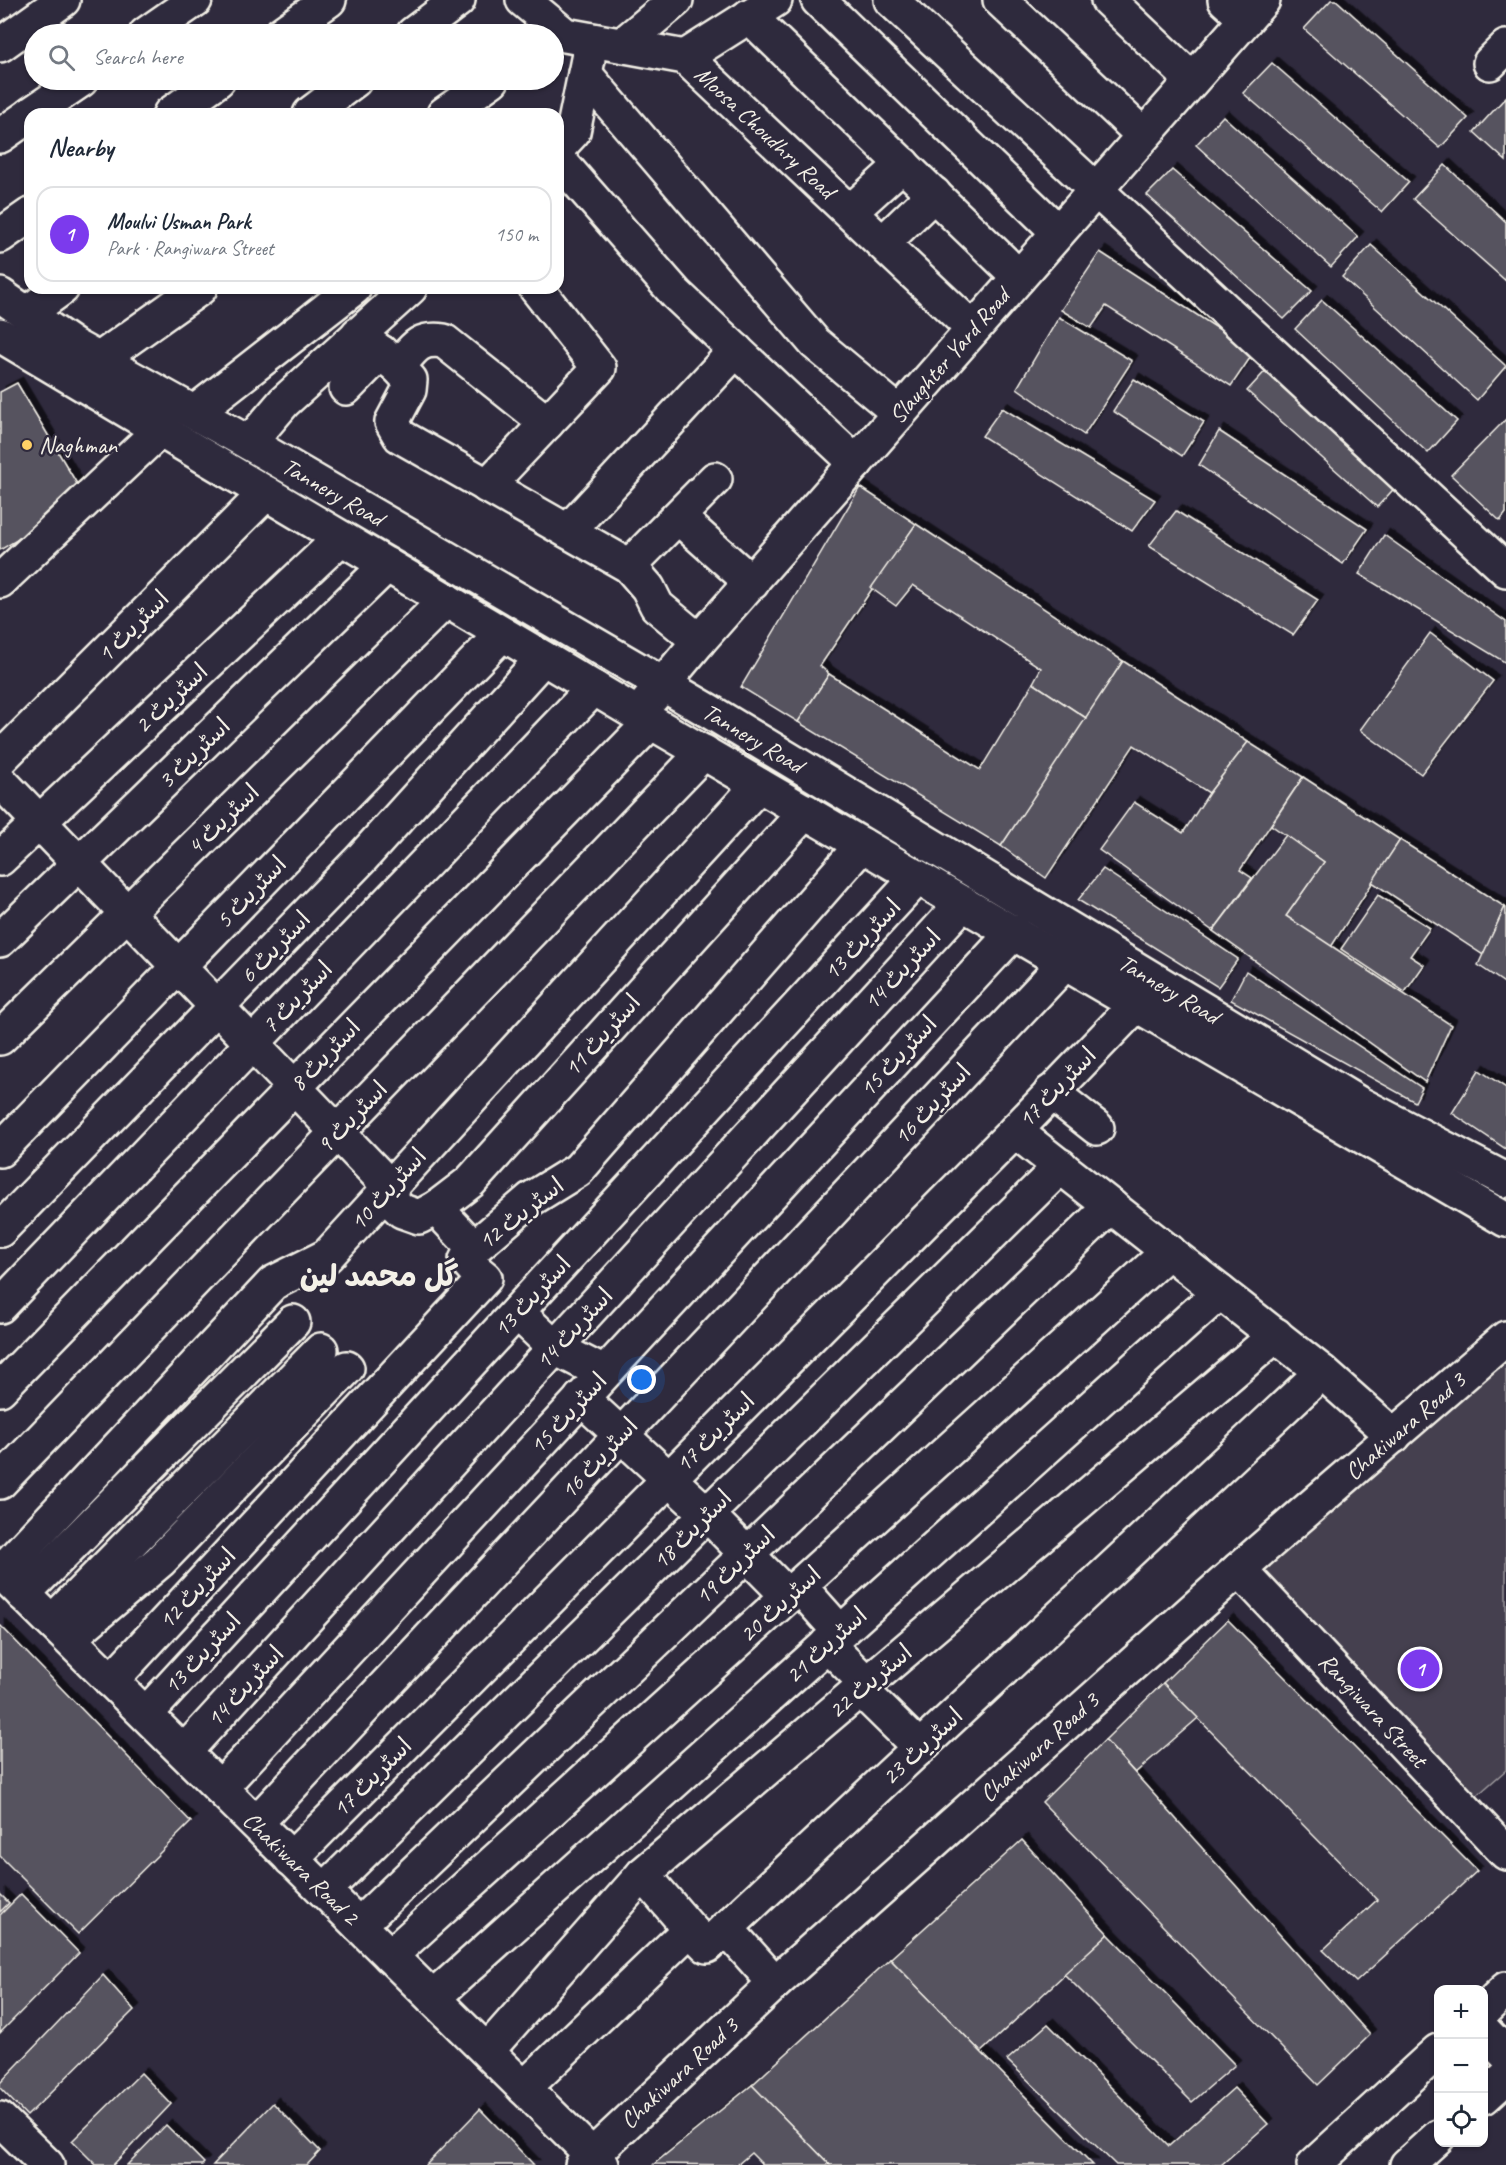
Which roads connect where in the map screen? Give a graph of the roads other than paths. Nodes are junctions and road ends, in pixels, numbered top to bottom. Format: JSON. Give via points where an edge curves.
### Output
{"nodes":[{"id":1,"x":63,"y":0,"type":"edge"},
{"id":2,"x":195,"y":0,"type":"edge"},
{"id":3,"x":329,"y":0,"type":"edge"},
{"id":4,"x":458,"y":0,"type":"edge"},
{"id":5,"x":523,"y":0,"type":"edge"},
{"id":6,"x":676,"y":0,"type":"edge"},
{"id":7,"x":818,"y":0,"type":"edge"},
{"id":8,"x":891,"y":0,"type":"edge"},
{"id":9,"x":1000,"y":0,"type":"edge"},
{"id":10,"x":1108,"y":0,"type":"edge"},
{"id":11,"x":1245,"y":6,"type":"edge"},
{"id":12,"x":762,"y":8,"type":"edge"},
{"id":13,"x":29,"y":24,"type":"edge"},
{"id":14,"x":160,"y":24,"type":"edge"},
{"id":15,"x":295,"y":24,"type":"edge"},
{"id":16,"x":426,"y":24,"type":"edge"},
{"id":17,"x":547,"y":24,"type":"edge"},
{"id":18,"x":24,"y":28,"type":"edge"},
{"id":19,"x":564,"y":35,"type":"edge"},
{"id":20,"x":607,"y":43,"type":"junction"},
{"id":21,"x":0,"y":45,"type":"edge"},
{"id":22,"x":685,"y":57,"type":"junction"},
{"id":23,"x":585,"y":74,"type":"junction"},
{"id":24,"x":1192,"y":80,"type":"junction"},
{"id":25,"x":66,"y":90,"type":"edge"},
{"id":26,"x":205,"y":90,"type":"edge"},
{"id":27,"x":342,"y":90,"type":"edge"},
{"id":28,"x":478,"y":90,"type":"edge"},
{"id":29,"x":40,"y":108,"type":"edge"},
{"id":30,"x":179,"y":108,"type":"edge"},
{"id":31,"x":318,"y":108,"type":"edge"},
{"id":32,"x":452,"y":108,"type":"edge"},
{"id":33,"x":24,"y":119,"type":"edge"},
{"id":34,"x":1143,"y":135,"type":"junction"},
{"id":35,"x":0,"y":136,"type":"edge"},
{"id":36,"x":564,"y":142,"type":"edge"},
{"id":37,"x":903,"y":164,"type":"junction"},
{"id":38,"x":564,"y":166,"type":"edge"},
{"id":39,"x":1095,"y":190,"type":"junction"},
{"id":40,"x":934,"y":194,"type":"junction"},
{"id":41,"x":850,"y":212,"type":"junction"},
{"id":42,"x":24,"y":218,"type":"edge"},
{"id":43,"x":1058,"y":232,"type":"junction"},
{"id":44,"x":0,"y":236,"type":"edge"},
{"id":45,"x":883,"y":243,"type":"junction"},
{"id":46,"x":1019,"y":276,"type":"junction"},
{"id":47,"x":44,"y":294,"type":"edge"},
{"id":48,"x":192,"y":294,"type":"edge"},
{"id":49,"x":346,"y":294,"type":"edge"},
{"id":50,"x":407,"y":294,"type":"edge"},
{"id":51,"x":541,"y":294,"type":"edge"},
{"id":52,"x":13,"y":304,"type":"edge"},
{"id":53,"x":973,"y":328,"type":"junction"},
{"id":54,"x":0,"y":334,"type":"edge"},
{"id":55,"x":736,"y":350,"type":"junction"},
{"id":56,"x":379,"y":351,"type":"junction"},
{"id":57,"x":100,"y":359,"type":"junction"},
{"id":58,"x":346,"y":388,"type":"dead end"},
{"id":59,"x":195,"y":412,"type":"junction"},
{"id":60,"x":899,"y":413,"type":"junction"},
{"id":61,"x":547,"y":423,"type":"junction"},
{"id":62,"x":160,"y":430,"type":"junction"},
{"id":63,"x":249,"y":443,"type":"junction"},
{"id":64,"x":856,"y":463,"type":"junction"},
{"id":65,"x":715,"y":479,"type":"dead end"},
{"id":66,"x":487,"y":486,"type":"junction"},
{"id":67,"x":266,"y":493,"type":"junction"},
{"id":68,"x":678,"y":517,"type":"junction"},
{"id":69,"x":568,"y":531,"type":"junction"},
{"id":70,"x":341,"y":538,"type":"junction"},
{"id":71,"x":387,"y":565,"type":"junction"},
{"id":72,"x":629,"y":567,"type":"junction"},
{"id":73,"x":1506,"y":570,"type":"edge"},
{"id":74,"x":0,"y":580,"type":"edge"},
{"id":75,"x":752,"y":583,"type":"junction"},
{"id":76,"x":446,"y":600,"type":"junction"},
{"id":77,"x":502,"y":634,"type":"junction"},
{"id":78,"x":699,"y":641,"type":"junction"},
{"id":79,"x":543,"y":658,"type":"junction"},
{"id":80,"x":664,"y":686,"type":"junction"},
{"id":81,"x":594,"y":688,"type":"junction"},
{"id":82,"x":644,"y":718,"type":"junction"},
{"id":83,"x":704,"y":752,"type":"junction"},
{"id":84,"x":0,"y":759,"type":"edge"},
{"id":85,"x":0,"y":781,"type":"edge"},
{"id":86,"x":759,"y":785,"type":"junction"},
{"id":87,"x":806,"y":811,"type":"junction"},
{"id":88,"x":39,"y":822,"type":"junction"},
{"id":89,"x":862,"y":845,"type":"junction"},
{"id":90,"x":361,"y":858,"type":"junction"},
{"id":91,"x":0,"y":859,"type":"edge"},
{"id":92,"x":79,"y":864,"type":"junction"},
{"id":93,"x":918,"y":877,"type":"junction"},
{"id":94,"x":397,"y":893,"type":"junction"},
{"id":95,"x":963,"y":903,"type":"junction"},
{"id":96,"x":127,"y":913,"type":"junction"},
{"id":97,"x":1014,"y":932,"type":"junction"},
{"id":98,"x":0,"y":940,"type":"edge"},
{"id":99,"x":1065,"y":962,"type":"junction"},
{"id":100,"x":178,"y":967,"type":"junction"},
{"id":101,"x":1137,"y":1004,"type":"junction"},
{"id":102,"x":217,"y":1007,"type":"junction"},
{"id":103,"x":0,"y":1038,"type":"edge"},
{"id":104,"x":252,"y":1043,"type":"junction"},
{"id":105,"x":294,"y":1087,"type":"junction"},
{"id":106,"x":1051,"y":1092,"type":"junction"},
{"id":107,"x":1097,"y":1128,"type":"dead end"},
{"id":108,"x":1016,"y":1131,"type":"junction"},
{"id":109,"x":338,"y":1132,"type":"junction"},
{"id":110,"x":597,"y":1148,"type":"junction"},
{"id":111,"x":0,"y":1150,"type":"edge"},
{"id":112,"x":1061,"y":1166,"type":"junction"},
{"id":113,"x":1506,"y":1180,"type":"edge"},
{"id":114,"x":638,"y":1181,"type":"junction"},
{"id":115,"x":387,"y":1190,"type":"junction"},
{"id":116,"x":1111,"y":1206,"type":"junction"},
{"id":117,"x":436,"y":1208,"type":"junction"},
{"id":118,"x":1506,"y":1220,"type":"edge"},
{"id":119,"x":0,"y":1230,"type":"edge"},
{"id":120,"x":1169,"y":1251,"type":"junction"},
{"id":121,"x":479,"y":1263,"type":"junction"},
{"id":122,"x":1220,"y":1292,"type":"junction"},
{"id":123,"x":0,"y":1306,"type":"edge"},
{"id":124,"x":519,"y":1309,"type":"junction"},
{"id":125,"x":293,"y":1322,"type":"dead end"},
{"id":126,"x":1276,"y":1335,"type":"junction"},
{"id":127,"x":1506,"y":1338,"type":"edge"},
{"id":128,"x":555,"y":1347,"type":"junction"},
{"id":129,"x":334,"y":1359,"type":"dead end"},
{"id":130,"x":1322,"y":1372,"type":"junction"},
{"id":131,"x":604,"y":1373,"type":"junction"},
{"id":132,"x":0,"y":1389,"type":"edge"},
{"id":133,"x":581,"y":1398,"type":"junction"},
{"id":134,"x":621,"y":1434,"type":"junction"},
{"id":135,"x":1394,"y":1436,"type":"junction"},
{"id":136,"x":668,"y":1479,"type":"junction"},
{"id":137,"x":0,"y":1482,"type":"edge"},
{"id":138,"x":707,"y":1514,"type":"junction"},
{"id":139,"x":747,"y":1554,"type":"junction"},
{"id":140,"x":1239,"y":1569,"type":"junction"},
{"id":141,"x":8,"y":1579,"type":"edge"},
{"id":142,"x":794,"y":1591,"type":"junction"},
{"id":143,"x":60,"y":1630,"type":"junction"},
{"id":144,"x":834,"y":1638,"type":"junction"},
{"id":145,"x":111,"y":1681,"type":"junction"},
{"id":146,"x":864,"y":1687,"type":"junction"},
{"id":147,"x":146,"y":1714,"type":"junction"},
{"id":148,"x":920,"y":1748,"type":"junction"},
{"id":149,"x":184,"y":1752,"type":"junction"},
{"id":150,"x":220,"y":1788,"type":"junction"},
{"id":151,"x":256,"y":1823,"type":"junction"},
{"id":152,"x":1506,"y":1853,"type":"edge"},
{"id":153,"x":291,"y":1859,"type":"junction"},
{"id":154,"x":643,"y":1874,"type":"junction"},
{"id":155,"x":324,"y":1891,"type":"junction"},
{"id":156,"x":359,"y":1925,"type":"junction"},
{"id":157,"x":726,"y":1928,"type":"junction"},
{"id":158,"x":690,"y":1929,"type":"junction"},
{"id":159,"x":390,"y":1956,"type":"junction"},
{"id":160,"x":775,"y":1983,"type":"junction"},
{"id":161,"x":1506,"y":1989,"type":"edge"},
{"id":162,"x":433,"y":1998,"type":"junction"},
{"id":163,"x":1488,"y":2006,"type":"edge"},
{"id":164,"x":1488,"y":2035,"type":"edge"},
{"id":165,"x":487,"y":2051,"type":"junction"},
{"id":166,"x":1506,"y":2054,"type":"edge"},
{"id":167,"x":1434,"y":2055,"type":"edge"},
{"id":168,"x":1506,"y":2077,"type":"edge"},
{"id":169,"x":524,"y":2088,"type":"junction"},
{"id":170,"x":1488,"y":2093,"type":"edge"},
{"id":171,"x":0,"y":2119,"type":"edge"},
{"id":172,"x":1434,"y":2141,"type":"edge"},
{"id":173,"x":592,"y":2162,"type":"edge"},
{"id":174,"x":47,"y":2165,"type":"edge"},
{"id":175,"x":1314,"y":2165,"type":"edge"},
{"id":176,"x":1407,"y":2165,"type":"edge"}],
"edges":[{"from":1,"to":13,"type":"street"},
{"from":2,"to":14,"type":"street"},
{"from":3,"to":15,"type":"street"},
{"from":4,"to":16,"type":"street"},
{"from":5,"to":17,"type":"street","name":"Moosa Choudhry Road"},
{"from":6,"to":20,"type":"street"},
{"from":7,"to":43,"type":"street"},
{"from":8,"to":39,"type":"street"},
{"from":9,"to":34,"type":"street"},
{"from":10,"to":24,"type":"street"},
{"from":11,"to":24,"type":"street","name":"Slaughter Yard Road"},
{"from":12,"to":22,"type":"street"},
{"from":12,"to":37,"type":"street"},
{"from":18,"to":21,"type":"street"},
{"from":19,"to":20,"type":"street","name":"Moosa Choudhry Road"},
{"from":20,"to":22,"type":"street","name":"Moosa Choudhry Road"},
{"from":20,"to":23,"type":"street"},
{"from":22,"to":41,"type":"street","name":"Moosa Choudhry Road"},
{"from":23,"to":36,"type":"street","via":[[573,132]]},
{"from":23,"to":60,"type":"street","via":[[815,343]]},
{"from":24,"to":34,"type":"street","name":"Slaughter Yard Road"},
{"from":25,"to":29,"type":"street"},
{"from":26,"to":30,"type":"street"},
{"from":27,"to":31,"type":"street"},
{"from":28,"to":32,"type":"street"},
{"from":33,"to":35,"type":"street"},
{"from":34,"to":39,"type":"street","name":"Slaughter Yard Road"},
{"from":37,"to":40,"type":"street"},
{"from":37,"to":41,"type":"street"},
{"from":38,"to":55,"type":"street","via":[[676,294]]},
{"from":39,"to":43,"type":"street","name":"Slaughter Yard Road"},
{"from":39,"to":73,"type":"street"},
{"from":40,"to":45,"type":"street"},
{"from":40,"to":46,"type":"street"},
{"from":41,"to":45,"type":"street","name":"Moosa Choudhry Road"},
{"from":42,"to":44,"type":"street"},
{"from":43,"to":46,"type":"street","name":"Slaughter Yard Road"},
{"from":45,"to":53,"type":"street","name":"Moosa Choudhry Road"},
{"from":46,"to":53,"type":"street","name":"Slaughter Yard Road"},
{"from":47,"to":52,"type":"street"},
{"from":48,"to":57,"type":"street"},
{"from":49,"to":59,"type":"street"},
{"from":50,"to":56,"type":"street"},
{"from":51,"to":61,"type":"street","via":[[599,368]]},
{"from":52,"to":57,"type":"street","name":"Tannery Road"},
{"from":53,"to":60,"type":"street","name":"Slaughter Yard Road"},
{"from":54,"to":62,"type":"street","name":"Tannery Road"},
{"from":55,"to":64,"type":"street"},
{"from":55,"to":69,"type":"street"},
{"from":56,"to":58,"type":"street"},
{"from":56,"to":61,"type":"street","via":[[415,347],[429,339],[444,341]]},
{"from":56,"to":63,"type":"street","via":[[284,402]]},
{"from":56,"to":66,"type":"street","via":[[410,380],[409,390],[392,422],[400,436]]},
{"from":57,"to":59,"type":"street","name":"Tannery Road"},
{"from":59,"to":63,"type":"street","name":"Tannery Road"},
{"from":60,"to":64,"type":"street","name":"Slaughter Yard Road"},
{"from":61,"to":66,"type":"street"},
{"from":62,"to":67,"type":"street","name":"Tannery Road"},
{"from":62,"to":74,"type":"street"},
{"from":63,"to":80,"type":"street","name":"Tannery Road"},
{"from":64,"to":75,"type":"street","name":"Slaughter Yard Road"},
{"from":65,"to":68,"type":"street"},
{"from":66,"to":69,"type":"street"},
{"from":67,"to":70,"type":"street","name":"Tannery Road"},
{"from":67,"to":84,"type":"street","name":"اسٹریٹ 1"},
{"from":68,"to":72,"type":"street"},
{"from":68,"to":75,"type":"street"},
{"from":69,"to":72,"type":"street"},
{"from":70,"to":71,"type":"street","name":"Tannery Road"},
{"from":70,"to":88,"type":"street","name":"اسٹریٹ 2"},
{"from":71,"to":76,"type":"street","name":"Tannery Road"},
{"from":71,"to":92,"type":"street","name":"اسٹریٹ 3"},
{"from":72,"to":78,"type":"street","via":[[648,588],[657,606]]},
{"from":75,"to":78,"type":"street","name":"Slaughter Yard Road"},
{"from":76,"to":77,"type":"street","name":"Tannery Road"},
{"from":76,"to":96,"type":"street","name":"اسٹریٹ 4"},
{"from":77,"to":79,"type":"street","name":"Tannery Road"},
{"from":77,"to":100,"type":"street","name":"اسٹریٹ 5"},
{"from":78,"to":80,"type":"street","name":"Slaughter Yard Road"},
{"from":79,"to":81,"type":"street","name":"Tannery Road"},
{"from":79,"to":90,"type":"street","name":"اسٹریٹ 6"},
{"from":80,"to":82,"type":"street","name":"Slaughter Yard Road"},
{"from":80,"to":113,"type":"street","name":"Tannery Road","via":[[1358,1103]]},
{"from":81,"to":82,"type":"street","name":"Tannery Road"},
{"from":81,"to":94,"type":"street","name":"اسٹریٹ 7"},
{"from":82,"to":83,"type":"street","name":"Tannery Road"},
{"from":82,"to":105,"type":"street","name":"اسٹریٹ 8"},
{"from":83,"to":86,"type":"street","name":"Tannery Road"},
{"from":83,"to":109,"type":"street","name":"اسٹریٹ 9"},
{"from":85,"to":88,"type":"street"},
{"from":86,"to":87,"type":"street","name":"Tannery Road"},
{"from":86,"to":115,"type":"street","name":"اسٹریٹ 10"},
{"from":87,"to":89,"type":"street","name":"Tannery Road"},
{"from":87,"to":117,"type":"street","name":"اسٹریٹ 11","via":[[470,1182]]},
{"from":88,"to":91,"type":"street","name":"اسٹریٹ 2"},
{"from":88,"to":92,"type":"street"},
{"from":89,"to":93,"type":"street","name":"Tannery Road"},
{"from":89,"to":110,"type":"street","name":"اسٹریٹ 12"},
{"from":90,"to":94,"type":"street"},
{"from":90,"to":102,"type":"street","name":"اسٹریٹ 6"},
{"from":92,"to":96,"type":"street"},
{"from":92,"to":98,"type":"street","name":"اسٹریٹ 3"},
{"from":93,"to":95,"type":"street","name":"Tannery Road"},
{"from":93,"to":114,"type":"street","name":"اسٹریٹ 13"},
{"from":94,"to":104,"type":"street","name":"اسٹریٹ 7"},
{"from":95,"to":97,"type":"street","name":"Tannery Road"},
{"from":95,"to":128,"type":"street","name":"اسٹریٹ 14"},
{"from":96,"to":100,"type":"street"},
{"from":96,"to":103,"type":"street","name":"اسٹریٹ 4"},
{"from":97,"to":99,"type":"street","name":"Tannery Road"},
{"from":97,"to":131,"type":"street","name":"اسٹریٹ 15"},
{"from":99,"to":101,"type":"street","name":"Tannery Road"},
{"from":99,"to":134,"type":"street","name":"اسٹریٹ 16"},
{"from":100,"to":102,"type":"street"},
{"from":100,"to":111,"type":"street","name":"اسٹریٹ 5"},
{"from":101,"to":106,"type":"street","name":"اسٹریٹ 17"},
{"from":101,"to":118,"type":"street","name":"Tannery Road"},
{"from":102,"to":104,"type":"street"},
{"from":102,"to":119,"type":"street","name":"اسٹریٹ 6"},
{"from":104,"to":105,"type":"street"},
{"from":104,"to":123,"type":"street","name":"اسٹریٹ 7"},
{"from":105,"to":109,"type":"street"},
{"from":105,"to":132,"type":"street","name":"اسٹریٹ 8"},
{"from":106,"to":107,"type":"street"},
{"from":106,"to":108,"type":"street","name":"اسٹریٹ 17"},
{"from":108,"to":112,"type":"street"},
{"from":108,"to":136,"type":"street","name":"اسٹریٹ 17"},
{"from":109,"to":115,"type":"street"},
{"from":109,"to":137,"type":"street","name":"اسٹریٹ 9"},
{"from":110,"to":114,"type":"street"},
{"from":110,"to":121,"type":"street","name":"اسٹریٹ 12","via":[[578,1170],[531,1199]]},
{"from":112,"to":116,"type":"street"},
{"from":112,"to":138,"type":"street","name":"اسٹریٹ 18"},
{"from":114,"to":124,"type":"street","name":"اسٹریٹ 13"},
{"from":115,"to":117,"type":"street","name":"اسٹریٹ 11","via":[[402,1211],[419,1217]]},
{"from":115,"to":141,"type":"street","name":"اسٹریٹ 10","via":[[327,1256],[273,1283]]},
{"from":116,"to":120,"type":"street"},
{"from":116,"to":139,"type":"street","name":"اسٹریٹ 19"},
{"from":117,"to":121,"type":"street"},
{"from":120,"to":122,"type":"street"},
{"from":120,"to":142,"type":"street","name":"اسٹریٹ 20"},
{"from":121,"to":124,"type":"street"},
{"from":121,"to":145,"type":"street","name":"اسٹریٹ 12"},
{"from":122,"to":126,"type":"street"},
{"from":122,"to":144,"type":"street","name":"اسٹریٹ 21"},
{"from":124,"to":128,"type":"street"},
{"from":124,"to":147,"type":"street","name":"اسٹریٹ 13"},
{"from":125,"to":141,"type":"street"},
{"from":126,"to":130,"type":"street"},
{"from":126,"to":146,"type":"street","name":"اسٹریٹ 22"},
{"from":127,"to":135,"type":"street","name":"Chakiwara Road 3"},
{"from":128,"to":131,"type":"street"},
{"from":128,"to":149,"type":"street","name":"اسٹریٹ 14"},
{"from":129,"to":143,"type":"street"},
{"from":130,"to":135,"type":"street"},
{"from":130,"to":148,"type":"street","name":"اسٹریٹ 23"},
{"from":131,"to":133,"type":"street","name":"اسٹریٹ 15"},
{"from":133,"to":134,"type":"street"},
{"from":133,"to":150,"type":"street","name":"اسٹریٹ 15"},
{"from":134,"to":136,"type":"street"},
{"from":134,"to":151,"type":"street","name":"اسٹریٹ 16"},
{"from":135,"to":140,"type":"street","name":"Chakiwara Road 3"},
{"from":136,"to":138,"type":"street"},
{"from":136,"to":153,"type":"street","name":"اسٹریٹ 17"},
{"from":138,"to":139,"type":"street"},
{"from":138,"to":155,"type":"street","name":"اسٹریٹ 18"},
{"from":139,"to":142,"type":"street"},
{"from":139,"to":156,"type":"street","name":"اسٹریٹ 19"},
{"from":140,"to":152,"type":"street","name":"Rangiwara Street"},
{"from":140,"to":160,"type":"street","name":"Chakiwara Road 3"},
{"from":141,"to":143,"type":"street","name":"Chakiwara Road 2"},
{"from":142,"to":144,"type":"street"},
{"from":142,"to":159,"type":"street","name":"اسٹریٹ 20"},
{"from":143,"to":145,"type":"street","name":"Chakiwara Road 2"},
{"from":144,"to":146,"type":"street"},
{"from":144,"to":162,"type":"street","name":"اسٹریٹ 21"},
{"from":145,"to":147,"type":"street","name":"Chakiwara Road 2"},
{"from":146,"to":148,"type":"street"},
{"from":146,"to":154,"type":"street","name":"اسٹریٹ 22"},
{"from":147,"to":149,"type":"street","name":"Chakiwara Road 2"},
{"from":148,"to":157,"type":"street","name":"اسٹریٹ 23"},
{"from":149,"to":150,"type":"street","name":"Chakiwara Road 2"},
{"from":150,"to":151,"type":"street","name":"Chakiwara Road 2"},
{"from":151,"to":153,"type":"street","name":"Chakiwara Road 2"},
{"from":153,"to":155,"type":"street","name":"Chakiwara Road 2"},
{"from":154,"to":158,"type":"street"},
{"from":154,"to":165,"type":"street","name":"اسٹریٹ 22"},
{"from":155,"to":156,"type":"street","name":"Chakiwara Road 2"},
{"from":156,"to":159,"type":"street","name":"Chakiwara Road 2"},
{"from":157,"to":158,"type":"street","name":"اسٹریٹ 23","via":[[707,1946]]},
{"from":157,"to":160,"type":"street"},
{"from":158,"to":169,"type":"street"},
{"from":159,"to":162,"type":"street","name":"Chakiwara Road 2"},
{"from":160,"to":173,"type":"street","name":"Chakiwara Road 3"},
{"from":161,"to":163,"type":"street"},
{"from":162,"to":165,"type":"street","name":"Chakiwara Road 2"},
{"from":164,"to":166,"type":"street"},
{"from":165,"to":169,"type":"street","name":"Chakiwara Road 2"},
{"from":167,"to":175,"type":"street"},
{"from":168,"to":170,"type":"street"},
{"from":169,"to":173,"type":"street","name":"Chakiwara Road 2"},
{"from":171,"to":174,"type":"street"},
{"from":172,"to":176,"type":"street"}]}
